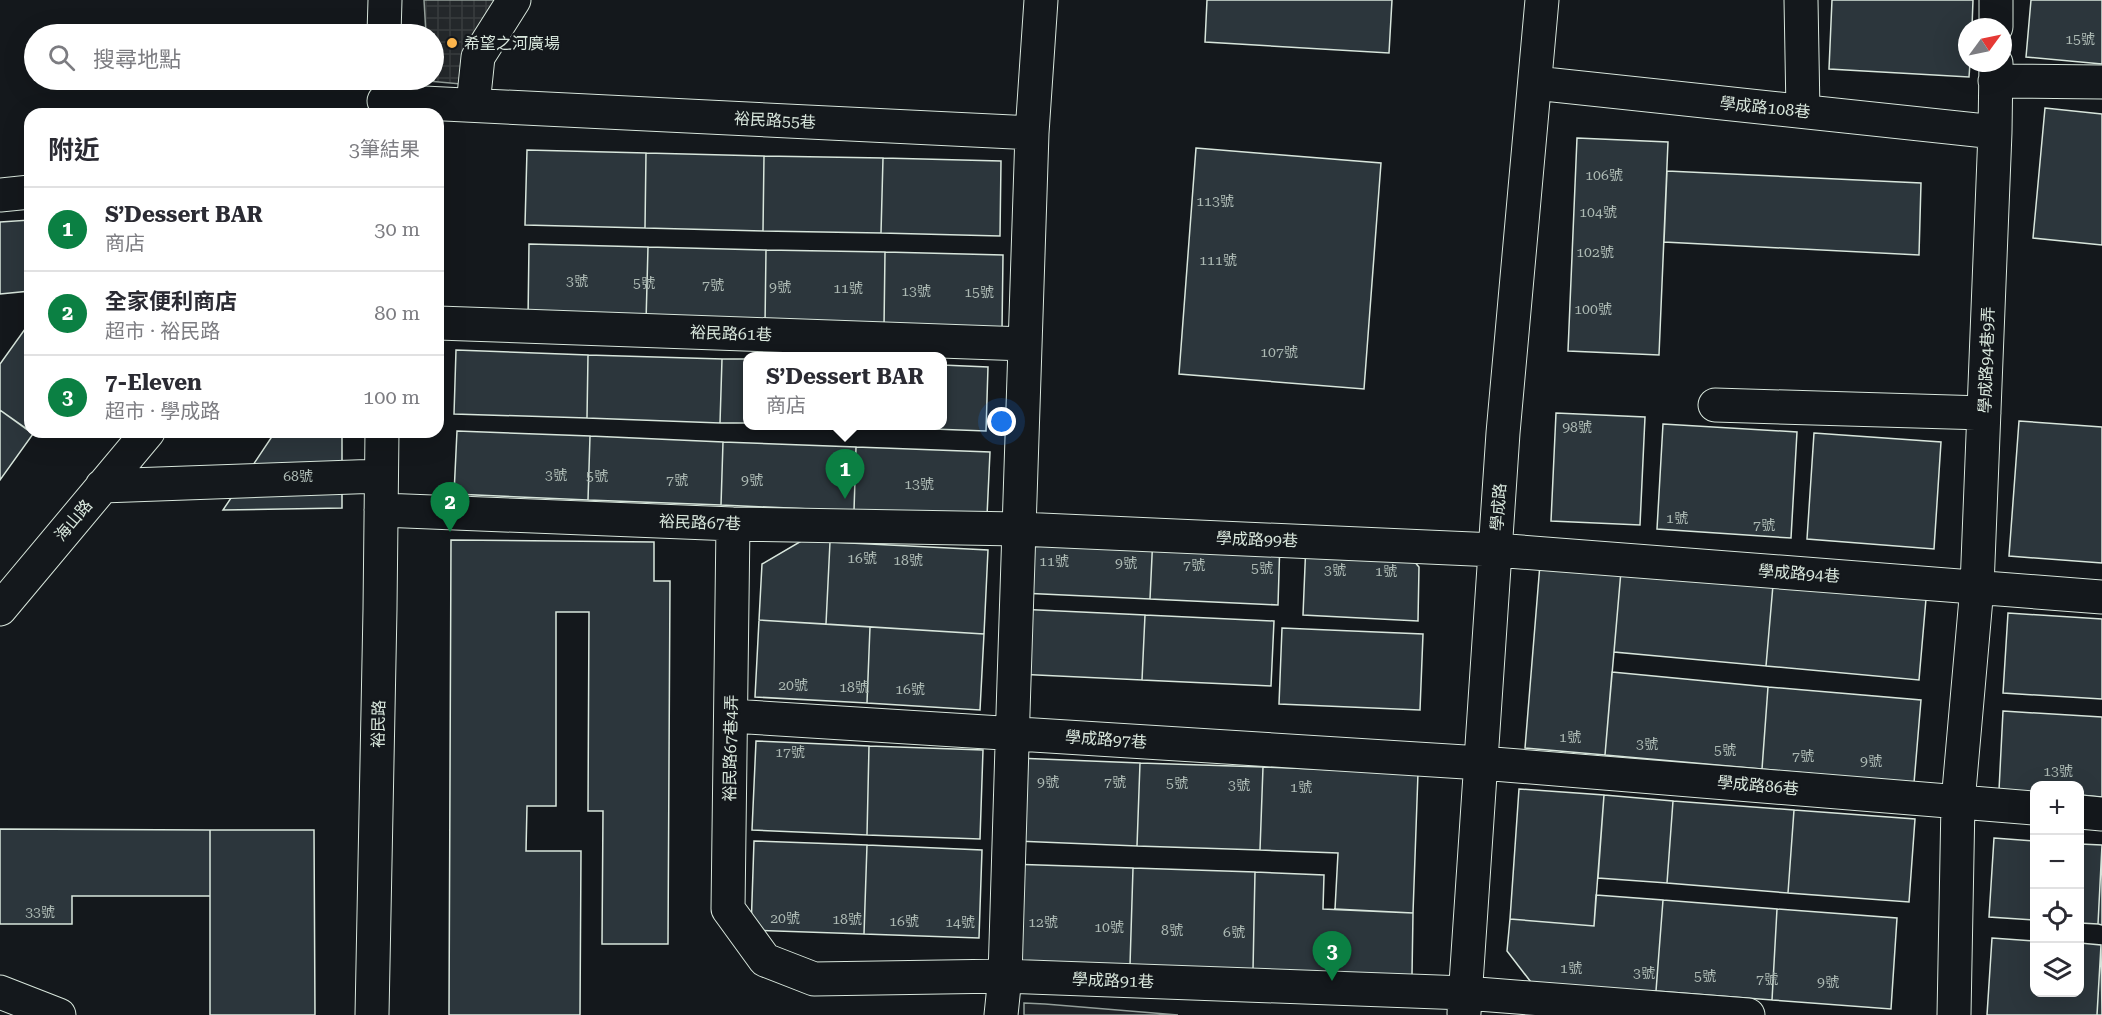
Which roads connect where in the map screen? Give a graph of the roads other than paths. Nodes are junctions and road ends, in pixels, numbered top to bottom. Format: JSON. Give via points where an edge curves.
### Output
{"nodes":[{"id":1,"x":385,"y":0,"type":"edge"},
{"id":2,"x":514,"y":0,"type":"edge"},
{"id":3,"x":1041,"y":0,"type":"edge"},
{"id":4,"x":1542,"y":0,"type":"edge"},
{"id":5,"x":1802,"y":0,"type":"edge"},
{"id":6,"x":1996,"y":0,"type":"edge"},
{"id":7,"x":1996,"y":18,"type":"edge"},
{"id":8,"x":384,"y":24,"type":"edge"},
{"id":9,"x":1996,"y":72,"type":"edge"},
{"id":10,"x":2102,"y":82,"type":"edge"},
{"id":11,"x":1535,"y":83,"type":"junction"},
{"id":12,"x":384,"y":98,"type":"edge"},
{"id":13,"x":473,"y":105,"type":"junction"},
{"id":14,"x":1803,"y":111,"type":"junction"},
{"id":15,"x":1995,"y":132,"type":"junction"},
{"id":16,"x":1032,"y":133,"type":"junction"},
{"id":17,"x":24,"y":193,"type":"edge"},
{"id":18,"x":0,"y":195,"type":"edge"},
{"id":19,"x":444,"y":322,"type":"edge"},
{"id":20,"x":1023,"y":344,"type":"junction"},
{"id":21,"x":1715,"y":405,"type":"dead end"},
{"id":22,"x":1984,"y":413,"type":"junction"},
{"id":23,"x":143,"y":438,"type":"edge"},
{"id":24,"x":382,"y":438,"type":"edge"},
{"id":25,"x":381,"y":476,"type":"junction"},
{"id":26,"x":102,"y":486,"type":"junction"},
{"id":27,"x":381,"y":510,"type":"junction"},
{"id":28,"x":733,"y":524,"type":"junction"},
{"id":29,"x":1019,"y":529,"type":"junction"},
{"id":30,"x":1495,"y":550,"type":"junction"},
{"id":31,"x":1977,"y":587,"type":"junction"},
{"id":32,"x":2102,"y":597,"type":"edge"},
{"id":33,"x":0,"y":609,"type":"edge"},
{"id":34,"x":731,"y":716,"type":"junction"},
{"id":35,"x":1013,"y":733,"type":"junction"},
{"id":36,"x":1481,"y":763,"type":"junction"},
{"id":37,"x":1958,"y":802,"type":"junction"},
{"id":38,"x":2030,"y":808,"type":"edge"},
{"id":39,"x":2084,"y":812,"type":"edge"},
{"id":40,"x":2102,"y":814,"type":"edge"},
{"id":41,"x":765,"y":960,"type":"joint"},
{"id":42,"x":1005,"y":976,"type":"junction"},
{"id":43,"x":0,"y":992,"type":"edge"},
{"id":44,"x":1465,"y":1004,"type":"edge"},
{"id":45,"x":59,"y":1015,"type":"edge"},
{"id":46,"x":372,"y":1015,"type":"edge"},
{"id":47,"x":1001,"y":1015,"type":"edge"},
{"id":48,"x":1748,"y":1015,"type":"edge"},
{"id":49,"x":1954,"y":1015,"type":"edge"}],
"edges":[{"from":1,"to":8,"type":"street"},
{"from":2,"to":13,"type":"street","via":[[478,57]]},
{"from":3,"to":16,"type":"street"},
{"from":4,"to":11,"type":"street","name":"學成路"},
{"from":5,"to":14,"type":"street"},
{"from":6,"to":7,"type":"street"},
{"from":9,"to":10,"type":"street"},
{"from":9,"to":15,"type":"street","name":"學成路94巷9弄"},
{"from":11,"to":14,"type":"street","name":"學成路108巷"},
{"from":11,"to":30,"type":"street","name":"學成路"},
{"from":12,"to":13,"type":"street","name":"裕民路55巷"},
{"from":13,"to":16,"type":"street","name":"裕民路55巷"},
{"from":14,"to":15,"type":"street","name":"學成路108巷"},
{"from":15,"to":22,"type":"street","name":"學成路94巷9弄"},
{"from":16,"to":20,"type":"street"},
{"from":17,"to":18,"type":"street"},
{"from":19,"to":20,"type":"street","name":"裕民路61巷"},
{"from":20,"to":29,"type":"street"},
{"from":21,"to":22,"type":"street"},
{"from":22,"to":31,"type":"street","name":"學成路94巷9弄"},
{"from":23,"to":26,"type":"street","name":"海山路"},
{"from":24,"to":25,"type":"street","name":"裕民路"},
{"from":25,"to":26,"type":"street"},
{"from":25,"to":27,"type":"street","name":"裕民路"},
{"from":26,"to":33,"type":"street","name":"海山路"},
{"from":27,"to":28,"type":"street","name":"裕民路67巷"},
{"from":27,"to":46,"type":"street","name":"裕民路"},
{"from":28,"to":29,"type":"street","name":"裕民路67巷"},
{"from":28,"to":34,"type":"street","name":"裕民路67巷4弄"},
{"from":29,"to":30,"type":"street","name":"學成路99巷"},
{"from":29,"to":35,"type":"street"},
{"from":30,"to":31,"type":"street","name":"學成路94巷"},
{"from":30,"to":36,"type":"street","name":"學成路"},
{"from":31,"to":32,"type":"street","name":"學成路94巷"},
{"from":31,"to":37,"type":"street","name":"學成路94巷9弄"},
{"from":34,"to":35,"type":"street","name":"學成路97巷"},
{"from":34,"to":41,"type":"street","name":"裕民路67巷4弄","via":[[728,909]]},
{"from":35,"to":36,"type":"street","name":"學成路97巷"},
{"from":35,"to":42,"type":"street"},
{"from":36,"to":37,"type":"street","name":"學成路86巷"},
{"from":36,"to":44,"type":"street","name":"學成路"},
{"from":37,"to":38,"type":"street","name":"學成路86巷"},
{"from":37,"to":49,"type":"street","name":"學成路94巷9弄"},
{"from":39,"to":40,"type":"street"},
{"from":41,"to":42,"type":"street","name":"學成路91巷","via":[[814,979]]},
{"from":42,"to":44,"type":"street","name":"學成路91巷"},
{"from":42,"to":47,"type":"street"},
{"from":43,"to":45,"type":"street"},
{"from":44,"to":48,"type":"street","name":"學成路91巷"}]}
